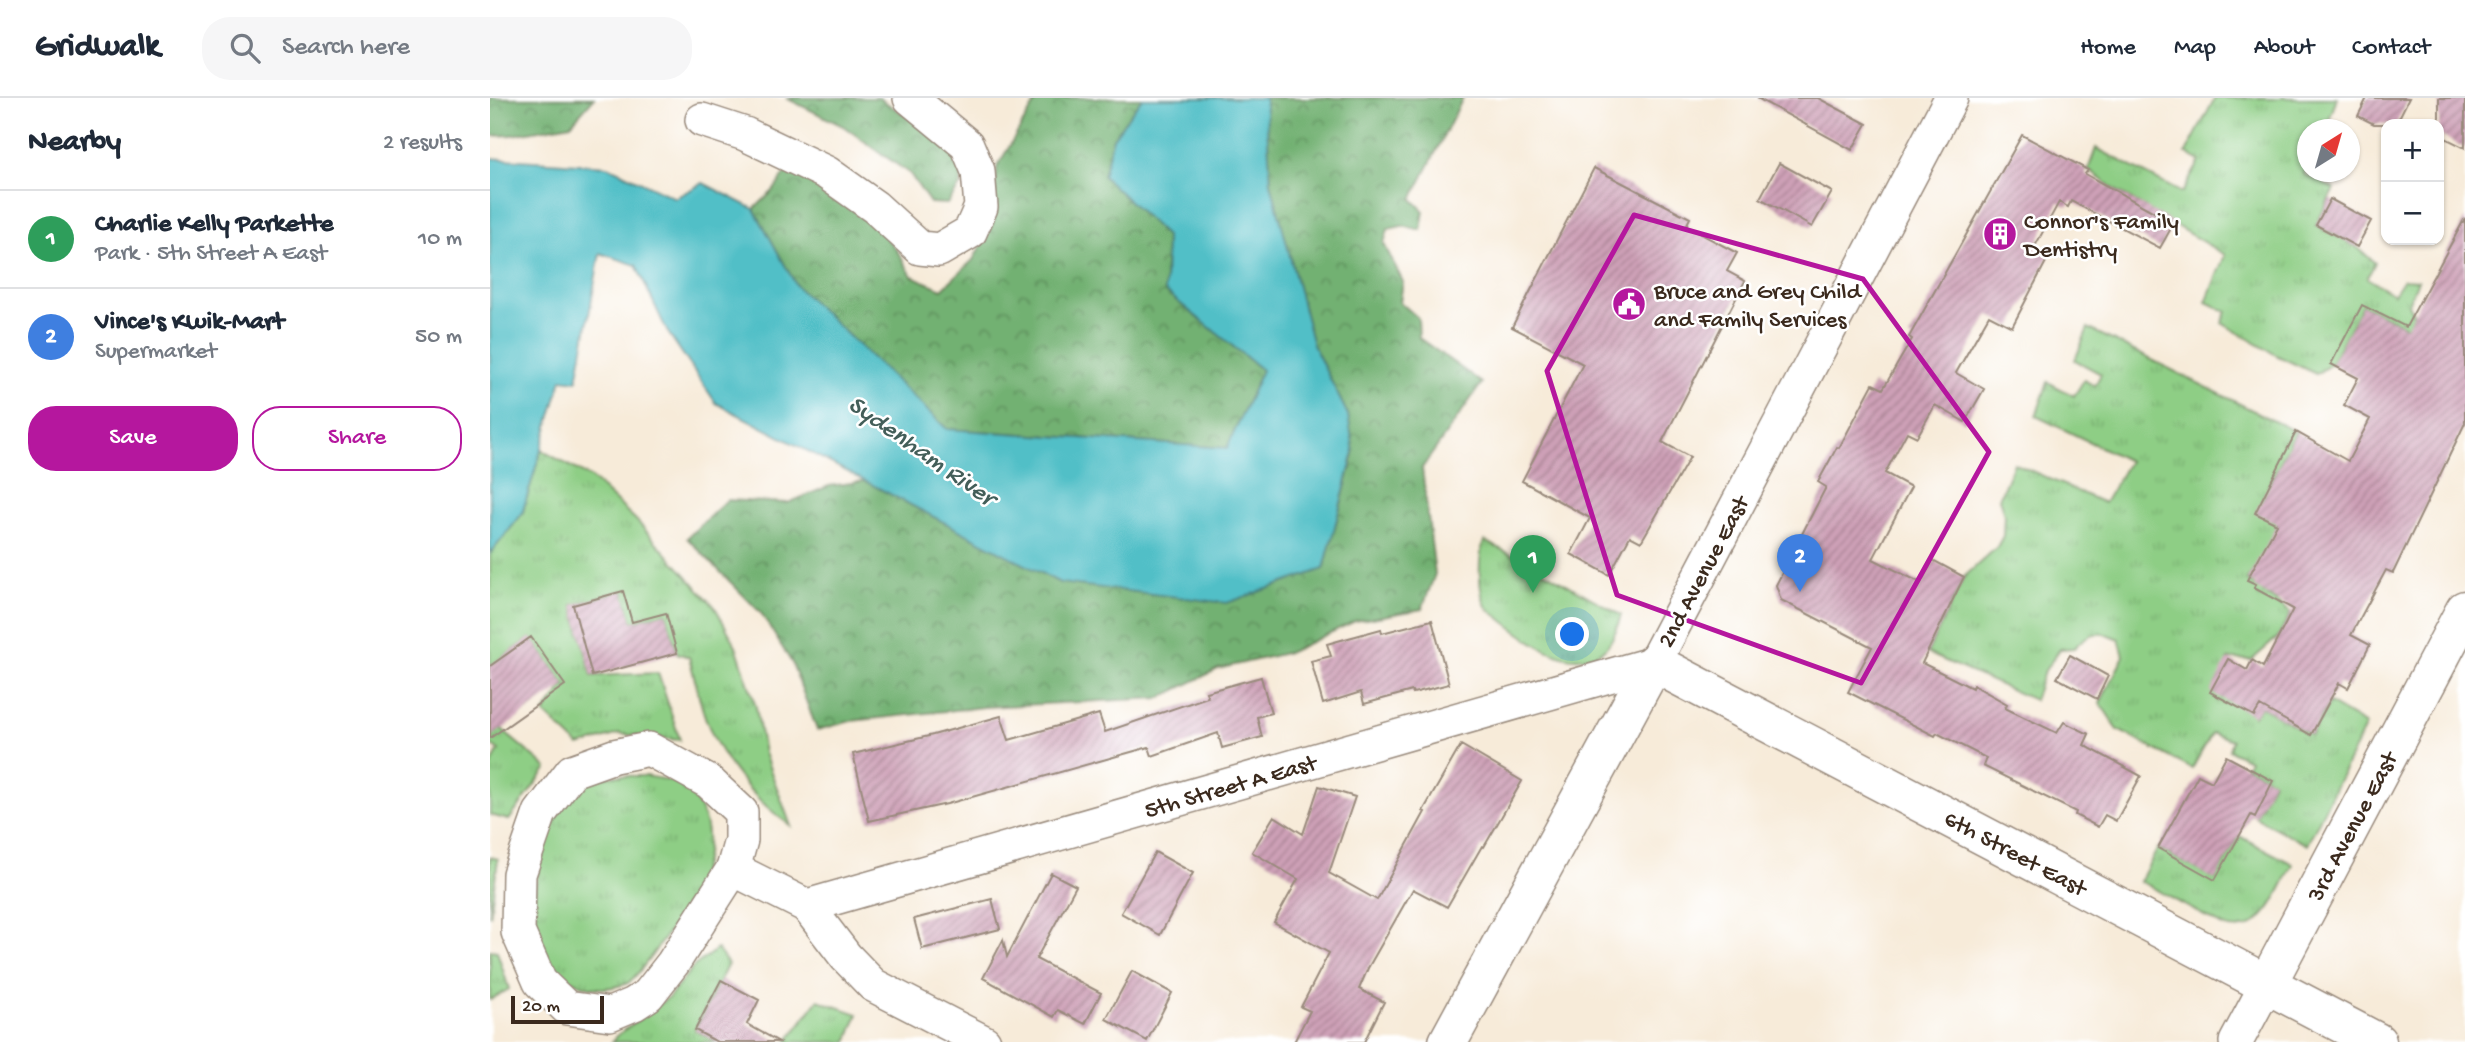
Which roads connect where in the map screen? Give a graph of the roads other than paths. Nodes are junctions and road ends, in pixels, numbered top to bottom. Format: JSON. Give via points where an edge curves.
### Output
{"nodes":[{"id":1,"x":910,"y":98,"type":"edge"},
{"id":2,"x":1951,"y":98,"type":"edge"},
{"id":3,"x":702,"y":120,"type":"dead end"},
{"id":4,"x":2465,"y":610,"type":"edge"},
{"id":5,"x":1654,"y":663,"type":"junction"},
{"id":6,"x":733,"y":869,"type":"junction"},
{"id":7,"x":807,"y":906,"type":"junction"},
{"id":8,"x":2267,"y":984,"type":"junction"},
{"id":9,"x":984,"y":1042,"type":"edge"},
{"id":10,"x":1448,"y":1042,"type":"edge"},
{"id":11,"x":2236,"y":1042,"type":"edge"},
{"id":12,"x":2377,"y":1042,"type":"edge"}],
"edges":[{"from":1,"to":3,"type":"street","via":[[967,145],[978,171],[981,207],[971,232],[939,250],[920,248],[875,207],[827,173],[745,134]]},
{"from":2,"to":5,"type":"street","name":"2nd Avenue East"},
{"from":4,"to":8,"type":"main road","name":"3rd Avenue East"},
{"from":5,"to":7,"type":"street","name":"5th Street A East"},
{"from":5,"to":8,"type":"main road","name":"6th Street East"},
{"from":5,"to":10,"type":"main road","name":"2nd Avenue East"},
{"from":6,"to":6,"type":"street","via":[[741,840],[741,812],[709,782],[649,749],[614,757],[572,771],[540,813],[519,874],[518,932],[540,982],[567,1008],[610,1014],[648,995]]},
{"from":6,"to":7,"type":"street"},
{"from":7,"to":9,"type":"street","via":[[873,985]]},
{"from":8,"to":11,"type":"street","name":"3rd Avenue East"},
{"from":8,"to":12,"type":"main road","name":"6th Street East"}]}
